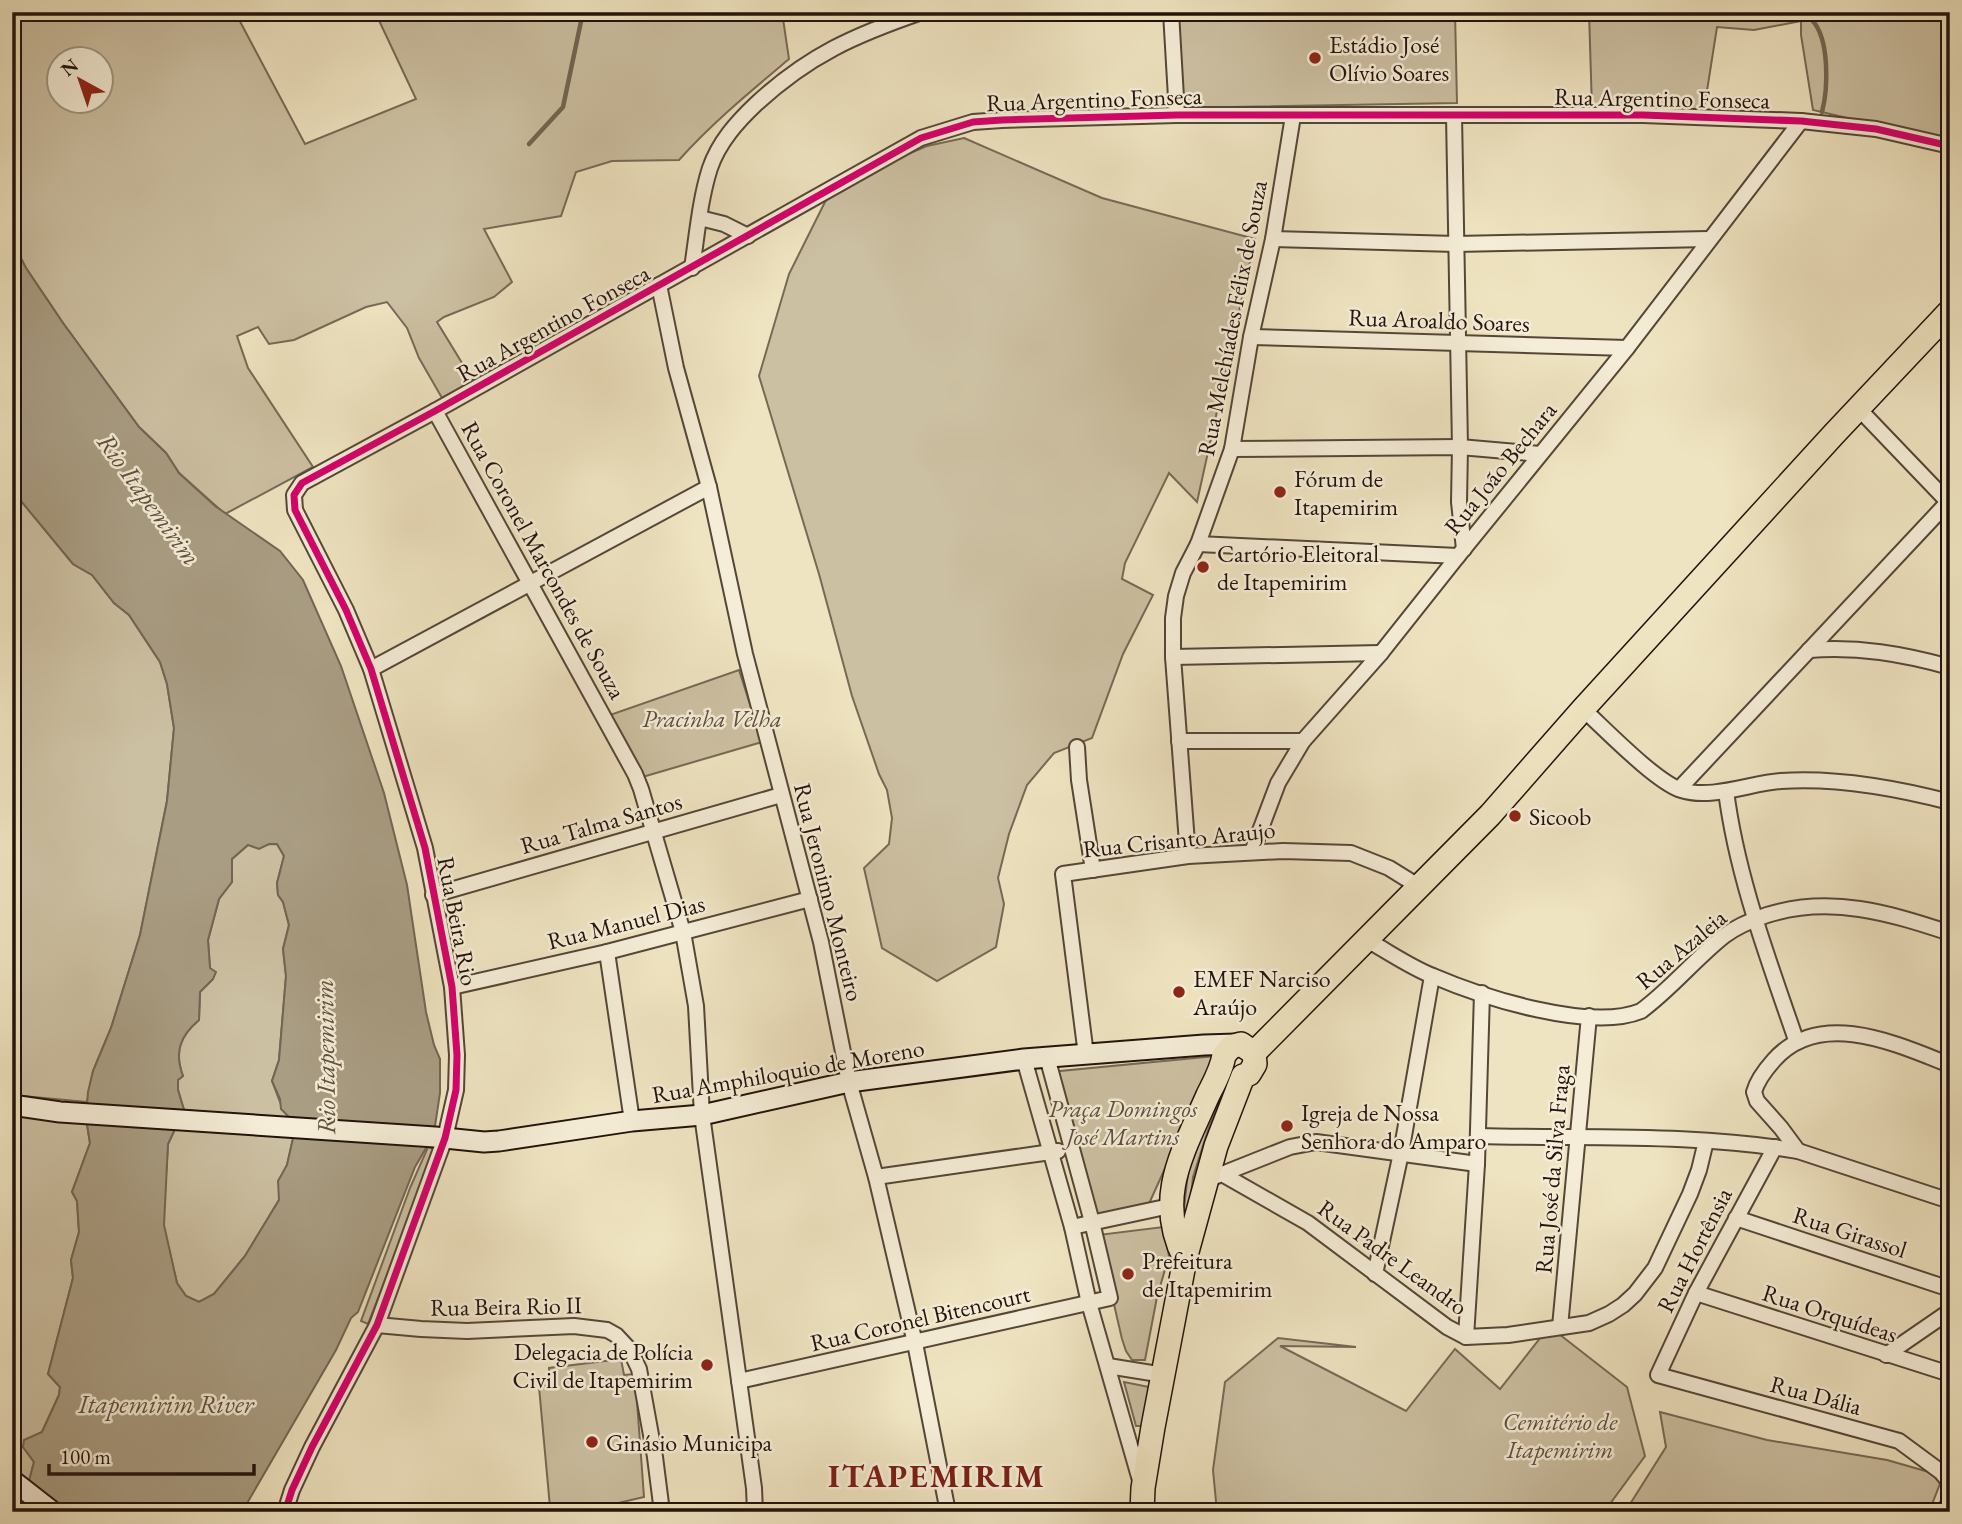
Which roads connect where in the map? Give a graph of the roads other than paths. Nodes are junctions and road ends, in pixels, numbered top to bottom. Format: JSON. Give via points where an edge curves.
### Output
{"nodes":[{"id":1,"x":922,"y":12,"type":"edge"},
{"id":2,"x":1171,"y":12,"type":"edge"},
{"id":3,"x":1177,"y":115,"type":"junction"},
{"id":4,"x":1454,"y":115,"type":"junction"},
{"id":5,"x":1293,"y":116,"type":"junction"},
{"id":6,"x":1801,"y":121,"type":"junction"},
{"id":7,"x":1950,"y":146,"type":"edge"},
{"id":8,"x":700,"y":218,"type":"junction"},
{"id":9,"x":748,"y":236,"type":"junction"},
{"id":10,"x":1273,"y":239,"type":"junction"},
{"id":11,"x":1709,"y":239,"type":"junction"},
{"id":12,"x":1456,"y":244,"type":"junction"},
{"id":13,"x":692,"y":268,"type":"junction"},
{"id":14,"x":659,"y":285,"type":"junction"},
{"id":15,"x":1950,"y":311,"type":"edge"},
{"id":16,"x":1251,"y":337,"type":"junction"},
{"id":17,"x":1458,"y":344,"type":"junction"},
{"id":18,"x":1627,"y":348,"type":"junction"},
{"id":19,"x":1858,"y":409,"type":"junction"},
{"id":20,"x":435,"y":411,"type":"junction"},
{"id":21,"x":1460,"y":447,"type":"junction"},
{"id":22,"x":1232,"y":449,"type":"junction"},
{"id":23,"x":1540,"y":454,"type":"junction"},
{"id":24,"x":709,"y":487,"type":"junction"},
{"id":25,"x":293,"y":495,"type":"joint"},
{"id":26,"x":1949,"y":503,"type":"edge"},
{"id":27,"x":1198,"y":544,"type":"junction"},
{"id":28,"x":1461,"y":552,"type":"junction"},
{"id":29,"x":531,"y":584,"type":"junction"},
{"id":30,"x":1809,"y":650,"type":"junction"},
{"id":31,"x":1381,"y":653,"type":"junction"},
{"id":32,"x":1173,"y":657,"type":"junction"},
{"id":33,"x":1950,"y":667,"type":"edge"},
{"id":34,"x":371,"y":669,"type":"junction"},
{"id":35,"x":1583,"y":709,"type":"junction"},
{"id":36,"x":1179,"y":741,"type":"junction"},
{"id":37,"x":1303,"y":741,"type":"junction"},
{"id":38,"x":1077,"y":747,"type":"dead end"},
{"id":39,"x":1679,"y":789,"type":"junction"},
{"id":40,"x":1726,"y":791,"type":"junction"},
{"id":41,"x":781,"y":795,"type":"junction"},
{"id":42,"x":1950,"y":802,"type":"edge"},
{"id":43,"x":654,"y":832,"type":"junction"},
{"id":44,"x":1252,"y":852,"type":"junction"},
{"id":45,"x":1188,"y":856,"type":"junction"},
{"id":46,"x":1093,"y":870,"type":"junction"},
{"id":47,"x":1418,"y":886,"type":"junction"},
{"id":48,"x":433,"y":895,"type":"junction"},
{"id":49,"x":810,"y":899,"type":"junction"},
{"id":50,"x":1755,"y":919,"type":"junction"},
{"id":51,"x":683,"y":932,"type":"junction"},
{"id":52,"x":1950,"y":933,"type":"edge"},
{"id":53,"x":1367,"y":940,"type":"junction"},
{"id":54,"x":607,"y":952,"type":"junction"},
{"id":55,"x":1432,"y":976,"type":"junction"},
{"id":56,"x":452,"y":987,"type":"junction"},
{"id":57,"x":1482,"y":993,"type":"junction"},
{"id":58,"x":1589,"y":1016,"type":"junction"},
{"id":59,"x":1796,"y":1040,"type":"junction"},
{"id":60,"x":1238,"y":1053,"type":"junction"},
{"id":61,"x":1086,"y":1055,"type":"junction"},
{"id":62,"x":1047,"y":1057,"type":"junction"},
{"id":63,"x":1024,"y":1059,"type":"junction"},
{"id":64,"x":1950,"y":1065,"type":"edge"},
{"id":65,"x":849,"y":1082,"type":"junction"},
{"id":66,"x":12,"y":1105,"type":"edge"},
{"id":67,"x":702,"y":1115,"type":"junction"},
{"id":68,"x":632,"y":1121,"type":"junction"},
{"id":69,"x":1478,"y":1136,"type":"junction"},
{"id":70,"x":440,"y":1137,"type":"junction"},
{"id":71,"x":1579,"y":1139,"type":"junction"},
{"id":72,"x":1706,"y":1141,"type":"junction"},
{"id":73,"x":1775,"y":1147,"type":"junction"},
{"id":74,"x":1070,"y":1150,"type":"junction"},
{"id":75,"x":1051,"y":1151,"type":"junction"},
{"id":76,"x":1798,"y":1152,"type":"junction"},
{"id":77,"x":1401,"y":1153,"type":"junction"},
{"id":78,"x":1477,"y":1164,"type":"junction"},
{"id":79,"x":876,"y":1177,"type":"junction"},
{"id":80,"x":1214,"y":1177,"type":"junction"},
{"id":81,"x":1950,"y":1201,"type":"edge"},
{"id":82,"x":1170,"y":1206,"type":"junction"},
{"id":83,"x":1736,"y":1218,"type":"junction"},
{"id":84,"x":1092,"y":1222,"type":"junction"},
{"id":85,"x":1072,"y":1227,"type":"junction"},
{"id":86,"x":1185,"y":1259,"type":"junction"},
{"id":87,"x":1375,"y":1274,"type":"junction"},
{"id":88,"x":1950,"y":1289,"type":"edge"},
{"id":89,"x":1696,"y":1293,"type":"junction"},
{"id":90,"x":1089,"y":1303,"type":"junction"},
{"id":91,"x":1950,"y":1311,"type":"edge"},
{"id":92,"x":377,"y":1325,"type":"junction"},
{"id":93,"x":1560,"y":1327,"type":"junction"},
{"id":94,"x":1466,"y":1337,"type":"junction"},
{"id":95,"x":915,"y":1343,"type":"junction"},
{"id":96,"x":1886,"y":1355,"type":"junction"},
{"id":97,"x":1108,"y":1366,"type":"junction"},
{"id":98,"x":1950,"y":1374,"type":"edge"},
{"id":99,"x":1658,"y":1375,"type":"joint"},
{"id":100,"x":1164,"y":1376,"type":"junction"},
{"id":101,"x":740,"y":1381,"type":"junction"},
{"id":102,"x":12,"y":1480,"type":"edge"},
{"id":103,"x":1950,"y":1483,"type":"edge"},
{"id":104,"x":1143,"y":1488,"type":"junction"},
{"id":105,"x":1950,"y":1499,"type":"edge"},
{"id":106,"x":53,"y":1512,"type":"edge"},
{"id":107,"x":285,"y":1512,"type":"edge"},
{"id":108,"x":662,"y":1512,"type":"edge"},
{"id":109,"x":755,"y":1512,"type":"edge"},
{"id":110,"x":948,"y":1512,"type":"edge"},
{"id":111,"x":1142,"y":1512,"type":"edge"},
{"id":112,"x":1945,"y":1512,"type":"edge"}],
"edges":[{"from":1,"to":8,"type":"street","via":[[869,30],[815,58],[751,109],[721,144],[710,167]]},
{"from":2,"to":3,"type":"street"},
{"from":3,"to":5,"type":"street","name":"Rua Argentino Fonseca"},
{"from":3,"to":9,"type":"street","name":"Rua Argentino Fonseca","via":[[1002,120],[946,129],[921,138]]},
{"from":4,"to":5,"type":"street","name":"Rua Argentino Fonseca"},
{"from":4,"to":6,"type":"street","name":"Rua Argentino Fonseca"},
{"from":4,"to":12,"type":"street"},
{"from":5,"to":10,"type":"street","name":"Rua Melchíades Félix de Souza"},
{"from":6,"to":7,"type":"street","name":"Rua Argentino Fonseca","via":[[1876,129]]},
{"from":6,"to":11,"type":"street","name":"Rua João Bechara"},
{"from":8,"to":9,"type":"street"},
{"from":8,"to":13,"type":"street"},
{"from":9,"to":13,"type":"street","name":"Rua Argentino Fonseca"},
{"from":10,"to":12,"type":"street"},
{"from":10,"to":16,"type":"street","name":"Rua Melchíades Félix de Souza"},
{"from":11,"to":12,"type":"street"},
{"from":11,"to":18,"type":"street","name":"Rua João Bechara"},
{"from":12,"to":17,"type":"street"},
{"from":13,"to":14,"type":"street","name":"Rua Argentino Fonseca"},
{"from":14,"to":20,"type":"street","name":"Rua Argentino Fonseca"},
{"from":14,"to":24,"type":"street","name":"Rua Jeronimo Monteiro"},
{"from":15,"to":19,"type":"main road"},
{"from":16,"to":17,"type":"street","name":"Rua Aroaldo Soares"},
{"from":16,"to":22,"type":"street","name":"Rua Melchíades Félix de Souza"},
{"from":17,"to":18,"type":"street","name":"Rua Aroaldo Soares"},
{"from":17,"to":21,"type":"street"},
{"from":18,"to":23,"type":"street","name":"Rua João Bechara"},
{"from":19,"to":26,"type":"street"},
{"from":19,"to":35,"type":"main road"},
{"from":20,"to":25,"type":"street","name":"Rua Argentino Fonseca","via":[[308,479]]},
{"from":20,"to":29,"type":"street","name":"Rua Coronel Marcondes de Souza"},
{"from":21,"to":22,"type":"street"},
{"from":21,"to":23,"type":"street"},
{"from":21,"to":28,"type":"street"},
{"from":22,"to":27,"type":"street","name":"Rua Melchíades Félix de Souza"},
{"from":23,"to":28,"type":"street","name":"Rua João Bechara"},
{"from":24,"to":29,"type":"street"},
{"from":24,"to":41,"type":"street","name":"Rua Jeronimo Monteiro"},
{"from":25,"to":34,"type":"street","name":"Rua Beira Rio","via":[[299,521]]},
{"from":26,"to":30,"type":"street"},
{"from":27,"to":28,"type":"street"},
{"from":27,"to":32,"type":"street","name":"Rua Melchíades Félix de Souza","via":[[1176,596]]},
{"from":28,"to":31,"type":"street","name":"Rua João Bechara"},
{"from":29,"to":34,"type":"street"},
{"from":29,"to":43,"type":"street","name":"Rua Coronel Marcondes de Souza","via":[[635,774]]},
{"from":30,"to":33,"type":"street","via":[[1860,649]]},
{"from":30,"to":39,"type":"street"},
{"from":31,"to":32,"type":"street"},
{"from":31,"to":37,"type":"street","name":"Rua João Bechara"},
{"from":32,"to":36,"type":"street","name":"Rua Melchíades Félix de Souza"},
{"from":34,"to":48,"type":"street","name":"Rua Beira Rio","via":[[425,848]]},
{"from":35,"to":39,"type":"street","via":[[1653,772]]},
{"from":35,"to":47,"type":"main road","via":[[1490,815]]},
{"from":36,"to":37,"type":"street"},
{"from":36,"to":45,"type":"street","name":"Rua Melchíades Félix de Souza"},
{"from":37,"to":44,"type":"street","name":"Rua João Bechara","via":[[1278,783]]},
{"from":38,"to":46,"type":"street"},
{"from":39,"to":40,"type":"street"},
{"from":40,"to":42,"type":"street","via":[[1783,780],[1822,781],[1899,790]]},
{"from":40,"to":50,"type":"street"},
{"from":41,"to":43,"type":"street","name":"Rua Talma Santos"},
{"from":41,"to":49,"type":"street","name":"Rua Jeronimo Monteiro"},
{"from":43,"to":48,"type":"street","name":"Rua Talma Santos"},
{"from":43,"to":51,"type":"street","name":"Rua Coronel Marcondes de Souza"},
{"from":44,"to":45,"type":"street","name":"Rua Crisanto Araujo"},
{"from":44,"to":47,"type":"street","name":"Rua Crisanto Araujo","via":[[1351,853]]},
{"from":45,"to":46,"type":"street","name":"Rua Crisanto Araujo"},
{"from":46,"to":61,"type":"street","name":"Rua Crisanto Araujo","via":[[1063,874]]},
{"from":47,"to":53,"type":"main road"},
{"from":48,"to":56,"type":"street","name":"Rua Beira Rio"},
{"from":49,"to":51,"type":"street","name":"Rua Manuel Dias"},
{"from":49,"to":65,"type":"street","name":"Rua Jeronimo Monteiro"},
{"from":50,"to":52,"type":"street","name":"Rua Azaleia","via":[[1802,906],[1840,906],[1904,918]]},
{"from":50,"to":58,"type":"street","name":"Rua Azaleia","via":[[1725,935],[1641,1011]]},
{"from":50,"to":59,"type":"street"},
{"from":51,"to":54,"type":"street","name":"Rua Manuel Dias"},
{"from":51,"to":67,"type":"street","name":"Rua Coronel Marcondes de Souza","via":[[696,1006]]},
{"from":53,"to":55,"type":"street","name":"Rua Azaleia"},
{"from":53,"to":60,"type":"main road"},
{"from":54,"to":56,"type":"street","name":"Rua Manuel Dias"},
{"from":54,"to":68,"type":"street"},
{"from":55,"to":57,"type":"street","name":"Rua Azaleia"},
{"from":55,"to":77,"type":"street"},
{"from":56,"to":70,"type":"street","name":"Rua Beira Rio","via":[[456,1090]]},
{"from":57,"to":58,"type":"street","name":"Rua Azaleia","via":[[1548,1012]]},
{"from":57,"to":69,"type":"street"},
{"from":58,"to":71,"type":"street","name":"Rua José da Silva Fraga"},
{"from":59,"to":64,"type":"street","via":[[1816,1035],[1867,1036]]},
{"from":59,"to":76,"type":"street","via":[[1771,1063],[1754,1092]]},
{"from":60,"to":61,"type":"main road","via":[[1205,1045]]},
{"from":60,"to":80,"type":"main road","via":[[1255,1064],[1243,1076],[1216,1146]]},
{"from":60,"to":82,"type":"main road","via":[[1190,1136],[1173,1182]]},
{"from":61,"to":62,"type":"main road"},
{"from":62,"to":63,"type":"main road","name":"Rua Amphiloquio de Moreno"},
{"from":62,"to":74,"type":"street"},
{"from":63,"to":65,"type":"main road","name":"Rua Amphiloquio de Moreno"},
{"from":63,"to":75,"type":"street"},
{"from":65,"to":67,"type":"main road","name":"Rua Amphiloquio de Moreno"},
{"from":65,"to":79,"type":"street","name":"Rua Jeronimo Monteiro"},
{"from":66,"to":70,"type":"main road","name":"Rua Amphiloquio de Moreno"},
{"from":67,"to":68,"type":"main road","name":"Rua Amphiloquio de Moreno"},
{"from":67,"to":101,"type":"street","name":"Rua Coronel Marcondes de Souza"},
{"from":68,"to":70,"type":"main road","name":"Rua Amphiloquio de Moreno","via":[[484,1142]]},
{"from":69,"to":71,"type":"street"},
{"from":69,"to":78,"type":"street"},
{"from":70,"to":92,"type":"street","name":"Rua Beira Rio"},
{"from":71,"to":72,"type":"street"},
{"from":71,"to":93,"type":"street","name":"Rua José da Silva Fraga"},
{"from":72,"to":73,"type":"street"},
{"from":72,"to":93,"type":"street","name":"Rua Padre Leandro","via":[[1690,1194],[1647,1281],[1609,1314],[1589,1323]]},
{"from":73,"to":76,"type":"street"},
{"from":73,"to":83,"type":"street","name":"Rua Hortênsia"},
{"from":74,"to":75,"type":"street"},
{"from":74,"to":84,"type":"street"},
{"from":75,"to":79,"type":"street"},
{"from":75,"to":85,"type":"street"},
{"from":76,"to":81,"type":"street"},
{"from":77,"to":78,"type":"street"},
{"from":77,"to":80,"type":"street","via":[[1316,1142],[1290,1147]]},
{"from":77,"to":87,"type":"street"},
{"from":78,"to":94,"type":"street"},
{"from":79,"to":95,"type":"street","name":"Rua Jeronimo Monteiro"},
{"from":80,"to":86,"type":"main road"},
{"from":80,"to":87,"type":"street","name":"Rua Padre Leandro","via":[[1308,1223]]},
{"from":82,"to":84,"type":"street"},
{"from":82,"to":86,"type":"main road","via":[[1172,1226]]},
{"from":83,"to":88,"type":"street","name":"Rua Girassol"},
{"from":83,"to":89,"type":"street","name":"Rua Hortênsia"},
{"from":84,"to":85,"type":"street"},
{"from":84,"to":90,"type":"street","name":"Rua Coronel Bitencourt","via":[[1110,1298]]},
{"from":85,"to":90,"type":"street"},
{"from":86,"to":100,"type":"main road"},
{"from":87,"to":94,"type":"street","name":"Rua Padre Leandro"},
{"from":89,"to":96,"type":"street","name":"Rua Orquídeas"},
{"from":89,"to":99,"type":"street","name":"Rua Hortênsia"},
{"from":90,"to":95,"type":"street","name":"Rua Coronel Bitencourt"},
{"from":90,"to":97,"type":"street"},
{"from":91,"to":96,"type":"street"},
{"from":92,"to":107,"type":"street","name":"Rua Beira Rio","via":[[312,1447]]},
{"from":92,"to":108,"type":"street","name":"Rua Beira Rio II","via":[[467,1331],[574,1326],[616,1335],[639,1369]]},
{"from":93,"to":94,"type":"street","name":"Rua Padre Leandro"},
{"from":95,"to":101,"type":"street","name":"Rua Coronel Bitencourt"},
{"from":95,"to":110,"type":"street","name":"Rua Jeronimo Monteiro"},
{"from":96,"to":98,"type":"street","name":"Rua Orquídeas"},
{"from":97,"to":100,"type":"street"},
{"from":97,"to":104,"type":"street"},
{"from":99,"to":103,"type":"street","name":"Rua Dália","via":[[1899,1441]]},
{"from":100,"to":104,"type":"main road"},
{"from":101,"to":109,"type":"street","name":"Rua Coronel Marcondes de Souza"},
{"from":102,"to":106,"type":"main road"},
{"from":104,"to":111,"type":"main road"},
{"from":105,"to":112,"type":"street"}]}
